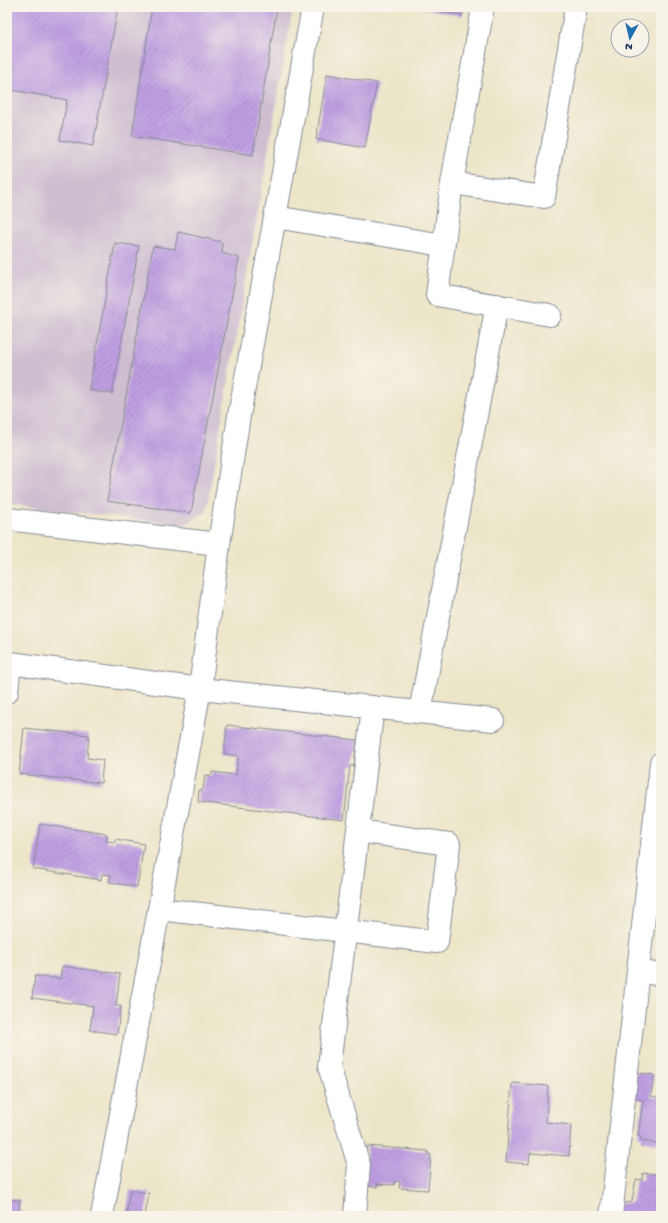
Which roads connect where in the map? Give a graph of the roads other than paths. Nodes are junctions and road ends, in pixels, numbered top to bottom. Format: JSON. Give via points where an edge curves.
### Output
{"nodes":[{"id":1,"x":313,"y":7,"type":"edge"},
{"id":2,"x":483,"y":7,"type":"edge"},
{"id":3,"x":576,"y":7,"type":"edge"},
{"id":4,"x":452,"y":183,"type":"junction"},
{"id":5,"x":275,"y":217,"type":"junction"},
{"id":6,"x":443,"y":245,"type":"junction"},
{"id":7,"x":497,"y":306,"type":"junction"},
{"id":8,"x":550,"y":315,"type":"dead end"},
{"id":9,"x":7,"y":519,"type":"edge"},
{"id":10,"x":219,"y":544,"type":"junction"},
{"id":11,"x":200,"y":689,"type":"junction"},
{"id":12,"x":7,"y":692,"type":"edge"},
{"id":13,"x":373,"y":707,"type":"junction"},
{"id":14,"x":420,"y":712,"type":"junction"},
{"id":15,"x":493,"y":720,"type":"dead end"},
{"id":16,"x":661,"y":763,"type":"edge"},
{"id":17,"x":358,"y":831,"type":"junction"},
{"id":18,"x":159,"y":909,"type":"junction"},
{"id":19,"x":346,"y":931,"type":"junction"},
{"id":20,"x":638,"y":971,"type":"junction"},
{"id":21,"x":661,"y":976,"type":"edge"},
{"id":22,"x":102,"y":1216,"type":"edge"},
{"id":23,"x":355,"y":1216,"type":"edge"},
{"id":24,"x":611,"y":1216,"type":"edge"}],
"edges":[{"from":1,"to":5,"type":"street"},
{"from":2,"to":4,"type":"street"},
{"from":3,"to":4,"type":"street","via":[[544,197]]},
{"from":4,"to":6,"type":"street"},
{"from":5,"to":6,"type":"street"},
{"from":5,"to":10,"type":"street"},
{"from":6,"to":7,"type":"street","via":[[436,294]]},
{"from":7,"to":8,"type":"street"},
{"from":7,"to":14,"type":"street"},
{"from":9,"to":10,"type":"street"},
{"from":10,"to":11,"type":"street"},
{"from":11,"to":12,"type":"street","via":[[10,663]]},
{"from":11,"to":13,"type":"street"},
{"from":11,"to":18,"type":"street"},
{"from":13,"to":14,"type":"street"},
{"from":13,"to":17,"type":"street"},
{"from":14,"to":15,"type":"street"},
{"from":16,"to":20,"type":"street"},
{"from":17,"to":19,"type":"street"},
{"from":17,"to":19,"type":"street","via":[[449,844],[437,942]]},
{"from":18,"to":19,"type":"street"},
{"from":18,"to":22,"type":"street"},
{"from":19,"to":23,"type":"street","via":[[329,1066],[358,1165]]},
{"from":20,"to":21,"type":"street"},
{"from":20,"to":24,"type":"street"}]}
